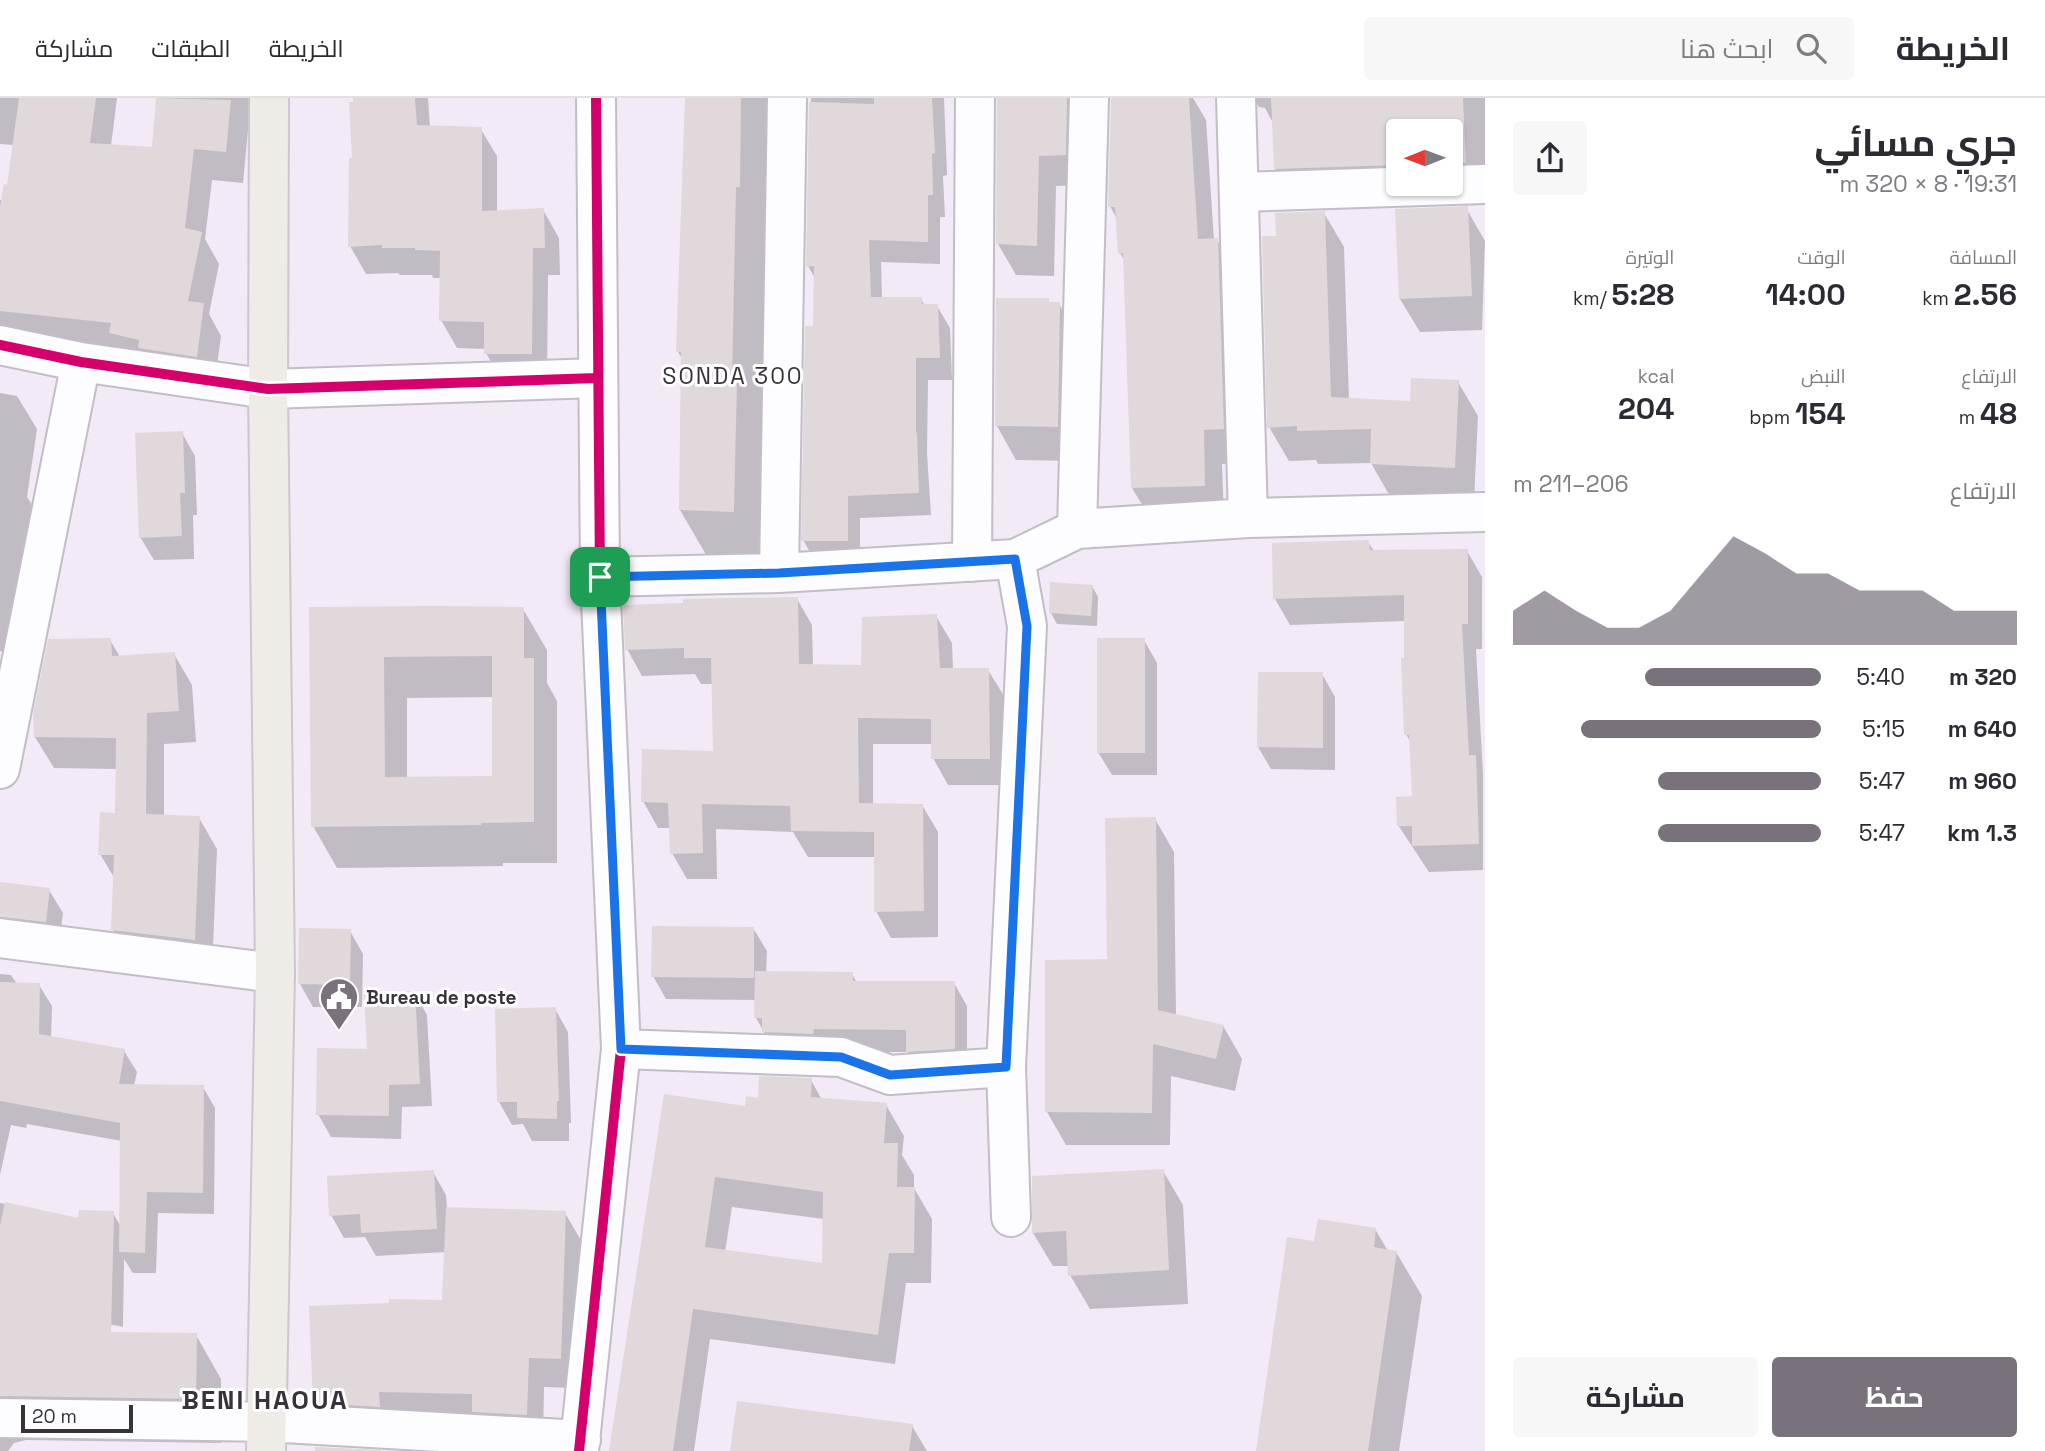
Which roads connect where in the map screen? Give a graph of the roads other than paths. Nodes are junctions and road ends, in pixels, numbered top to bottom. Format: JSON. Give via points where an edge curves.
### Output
{"nodes":[{"id":1,"x":268,"y":98,"type":"edge"},
{"id":2,"x":596,"y":98,"type":"edge"},
{"id":3,"x":787,"y":98,"type":"edge"},
{"id":4,"x":975,"y":98,"type":"edge"},
{"id":5,"x":1089,"y":98,"type":"edge"},
{"id":6,"x":1236,"y":98,"type":"edge"},
{"id":7,"x":1485,"y":184,"type":"edge"},
{"id":8,"x":1239,"y":192,"type":"junction"},
{"id":9,"x":0,"y":345,"type":"edge"},
{"id":10,"x":81,"y":362,"type":"junction"},
{"id":11,"x":597,"y":378,"type":"junction"},
{"id":12,"x":268,"y":389,"type":"junction"},
{"id":13,"x":1485,"y":512,"type":"edge"},
{"id":14,"x":1248,"y":518,"type":"junction"},
{"id":15,"x":1077,"y":529,"type":"junction"},
{"id":16,"x":1015,"y":559,"type":"junction"},
{"id":17,"x":972,"y":562,"type":"junction"},
{"id":18,"x":779,"y":573,"type":"junction"},
{"id":19,"x":600,"y":577,"type":"junction"},
{"id":20,"x":0,"y":769,"type":"edge"},
{"id":21,"x":0,"y":938,"type":"edge"},
{"id":22,"x":275,"y":973,"type":"junction"},
{"id":23,"x":621,"y":1049,"type":"junction"},
{"id":24,"x":1006,"y":1067,"type":"junction"},
{"id":25,"x":1012,"y":1217,"type":"dead end"},
{"id":26,"x":0,"y":1418,"type":"edge"},
{"id":27,"x":266,"y":1437,"type":"edge"},
{"id":28,"x":580,"y":1445,"type":"edge"}],
"edges":[{"from":1,"to":12,"type":"main road"},
{"from":2,"to":11,"type":"street"},
{"from":3,"to":18,"type":"street"},
{"from":4,"to":17,"type":"street"},
{"from":5,"to":15,"type":"street"},
{"from":6,"to":8,"type":"street"},
{"from":7,"to":8,"type":"street"},
{"from":8,"to":14,"type":"street"},
{"from":9,"to":10,"type":"street"},
{"from":10,"to":12,"type":"street"},
{"from":10,"to":20,"type":"street"},
{"from":11,"to":12,"type":"street"},
{"from":11,"to":19,"type":"street"},
{"from":12,"to":22,"type":"main road"},
{"from":13,"to":14,"type":"street"},
{"from":14,"to":15,"type":"street"},
{"from":15,"to":16,"type":"street"},
{"from":16,"to":17,"type":"street"},
{"from":16,"to":24,"type":"street","via":[[1027,626]]},
{"from":17,"to":18,"type":"street"},
{"from":18,"to":19,"type":"street"},
{"from":19,"to":23,"type":"street"},
{"from":21,"to":22,"type":"street"},
{"from":22,"to":27,"type":"main road"},
{"from":23,"to":24,"type":"street","via":[[841,1057],[890,1075]]},
{"from":23,"to":28,"type":"street"},
{"from":24,"to":25,"type":"street"},
{"from":26,"to":27,"type":"street"},
{"from":27,"to":28,"type":"street"}]}
